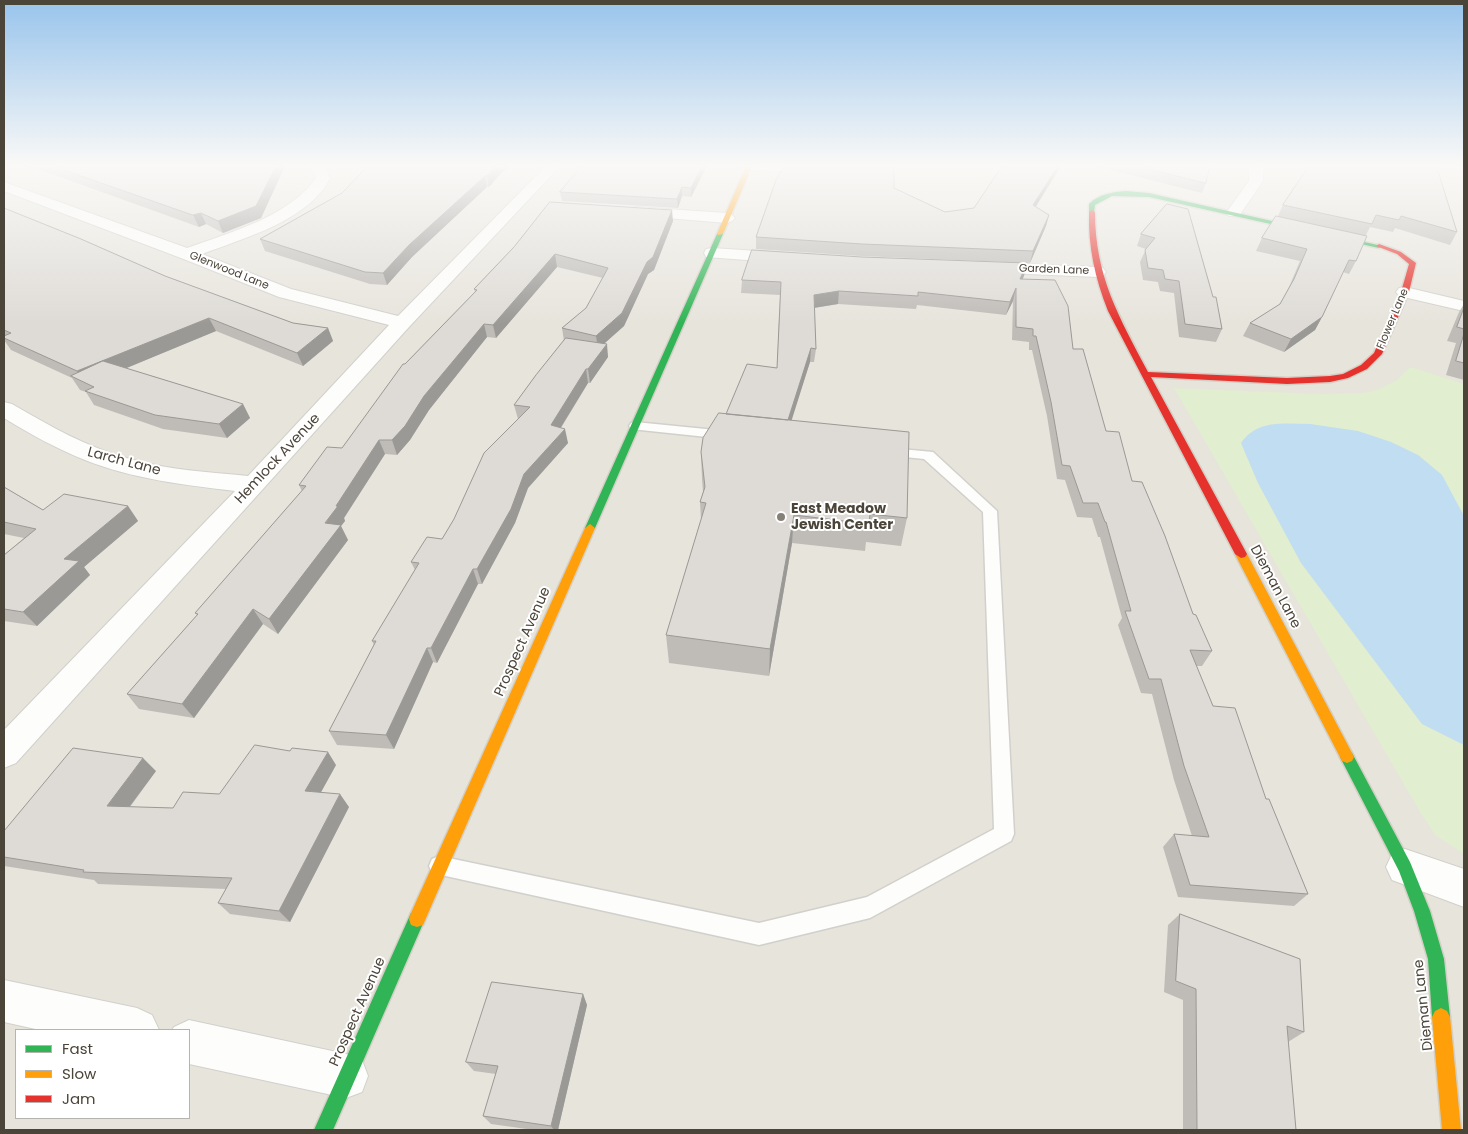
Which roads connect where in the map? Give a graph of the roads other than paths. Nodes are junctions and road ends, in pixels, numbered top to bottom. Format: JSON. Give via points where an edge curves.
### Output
{"nodes":[{"id":1,"x":93,"y":219,"type":"edge"},
{"id":2,"x":271,"y":219,"type":"edge"},
{"id":3,"x":513,"y":219,"type":"edge"},
{"id":4,"x":727,"y":219,"type":"edge"},
{"id":5,"x":1092,"y":219,"type":"edge"},
{"id":6,"x":1257,"y":219,"type":"edge"},
{"id":7,"x":712,"y":253,"type":"junction"},
{"id":8,"x":187,"y":254,"type":"junction"},
{"id":9,"x":801,"y":259,"type":"edge"},
{"id":10,"x":969,"y":267,"type":"edge"},
{"id":11,"x":1097,"y":272,"type":"junction"},
{"id":12,"x":1405,"y":292,"type":"junction"},
{"id":13,"x":1464,"y":306,"type":"edge"},
{"id":14,"x":402,"y":323,"type":"junction"},
{"id":15,"x":1146,"y":374,"type":"junction"},
{"id":16,"x":4,"y":410,"type":"edge"},
{"id":17,"x":635,"y":426,"type":"junction"},
{"id":18,"x":742,"y":437,"type":"edge"},
{"id":19,"x":879,"y":450,"type":"edge"},
{"id":20,"x":254,"y":485,"type":"junction"},
{"id":21,"x":4,"y":753,"type":"edge"},
{"id":22,"x":439,"y":866,"type":"junction"},
{"id":23,"x":1406,"y":867,"type":"junction"},
{"id":24,"x":1464,"y":888,"type":"edge"},
{"id":25,"x":4,"y":1001,"type":"edge"},
{"id":26,"x":132,"y":1029,"type":"edge"},
{"id":27,"x":190,"y":1042,"type":"edge"},
{"id":28,"x":346,"y":1076,"type":"junction"},
{"id":29,"x":323,"y":1130,"type":"edge"},
{"id":30,"x":1452,"y":1130,"type":"edge"}],
"edges":[{"from":1,"to":8,"type":"street","name":"Glenwood Lane"},
{"from":2,"to":8,"type":"street"},
{"from":3,"to":14,"type":"street","name":"Hemlock Avenue"},
{"from":4,"to":7,"type":"street","name":"Prospect Avenue"},
{"from":5,"to":11,"type":"street","name":"Dieman Lane","via":[[1091,240]]},
{"from":6,"to":12,"type":"street","name":"Flower Lane","via":[[1398,252],[1413,263]]},
{"from":7,"to":9,"type":"street"},
{"from":7,"to":17,"type":"street","name":"Prospect Avenue"},
{"from":8,"to":14,"type":"street","name":"Glenwood Lane","via":[[284,293]]},
{"from":10,"to":11,"type":"street","name":"Garden Lane"},
{"from":11,"to":15,"type":"street","name":"Dieman Lane"},
{"from":12,"to":13,"type":"street"},
{"from":12,"to":15,"type":"street","name":"Flower Lane","via":[[1378,354],[1345,376],[1287,381]]},
{"from":14,"to":20,"type":"street","name":"Hemlock Avenue"},
{"from":15,"to":23,"type":"street","name":"Dieman Lane"},
{"from":16,"to":20,"type":"street","name":"Larch Lane","via":[[63,443],[106,460],[148,472]]},
{"from":17,"to":18,"type":"lane"},
{"from":17,"to":22,"type":"street","name":"Prospect Avenue"},
{"from":19,"to":22,"type":"lane","via":[[928,455],[990,511],[1004,834],[870,907],[759,934]]},
{"from":20,"to":21,"type":"street","name":"Hemlock Avenue"},
{"from":22,"to":28,"type":"street","name":"Prospect Avenue"},
{"from":23,"to":24,"type":"street"},
{"from":23,"to":30,"type":"street","name":"Dieman Lane","via":[[1436,959]]},
{"from":25,"to":26,"type":"street"},
{"from":27,"to":28,"type":"street"},
{"from":28,"to":29,"type":"street","name":"Prospect Avenue"}]}
